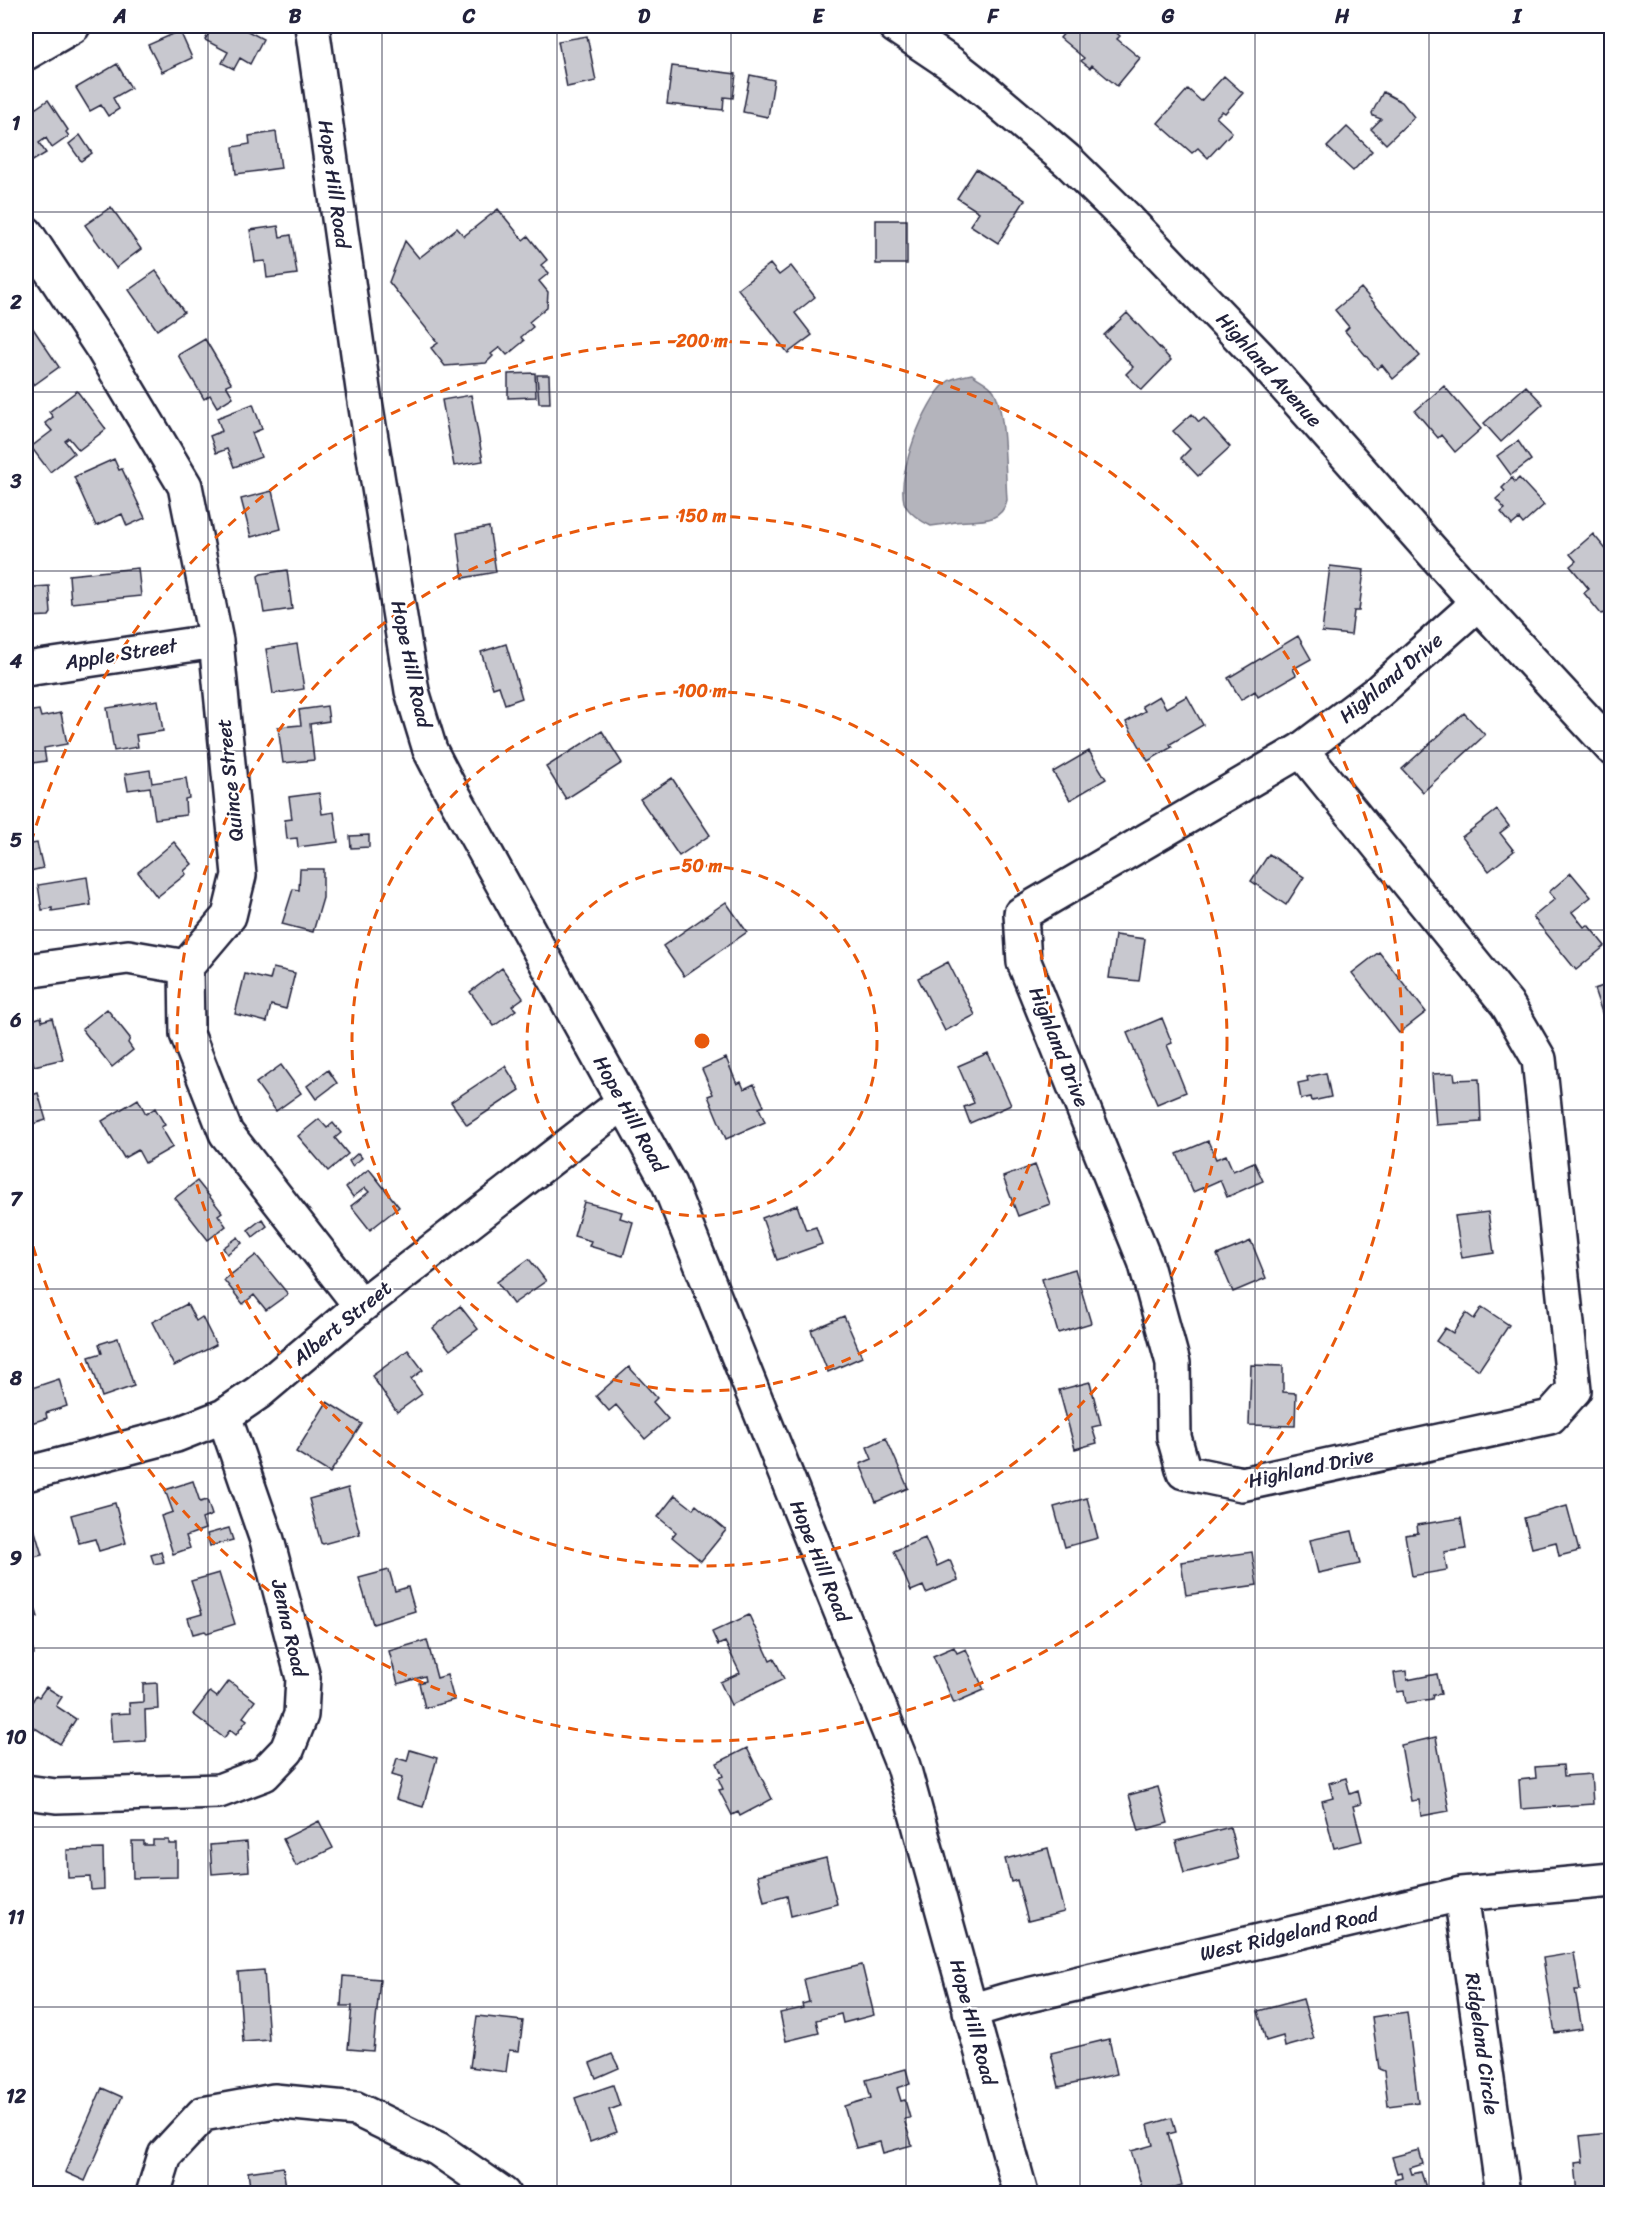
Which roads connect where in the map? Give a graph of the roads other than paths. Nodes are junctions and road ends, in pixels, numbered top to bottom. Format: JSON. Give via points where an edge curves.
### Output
{"nodes":[{"id":1,"x":74,"y":26,"type":"edge"},
{"id":2,"x":312,"y":26,"type":"edge"},
{"id":3,"x":895,"y":26,"type":"edge"},
{"id":4,"x":26,"y":53,"type":"edge"},
{"id":5,"x":26,"y":233,"type":"edge"},
{"id":6,"x":1478,"y":603,"type":"junction"},
{"id":7,"x":216,"y":641,"type":"junction"},
{"id":8,"x":26,"y":669,"type":"edge"},
{"id":9,"x":1611,"y":748,"type":"edge"},
{"id":10,"x":1301,"y":750,"type":"junction"},
{"id":11,"x":186,"y":967,"type":"junction"},
{"id":12,"x":26,"y":971,"type":"edge"},
{"id":13,"x":624,"y":1102,"type":"junction"},
{"id":14,"x":361,"y":1306,"type":"junction"},
{"id":15,"x":224,"y":1416,"type":"junction"},
{"id":16,"x":26,"y":1474,"type":"edge"},
{"id":17,"x":26,"y":1792,"type":"edge"},
{"id":18,"x":1611,"y":1880,"type":"edge"},
{"id":19,"x":1461,"y":1894,"type":"junction"},
{"id":20,"x":970,"y":2011,"type":"junction"},
{"id":21,"x":153,"y":2193,"type":"edge"},
{"id":22,"x":503,"y":2193,"type":"edge"},
{"id":23,"x":1021,"y":2193,"type":"edge"},
{"id":24,"x":1503,"y":2193,"type":"edge"}],
"edges":[{"from":1,"to":4,"type":"street"},
{"from":2,"to":13,"type":"street","name":"Hope Hill Road","via":[[363,389],[412,691],[430,750],[448,785]]},
{"from":3,"to":6,"type":"street","name":"Highland Avenue","via":[[987,92],[1125,216],[1261,359]]},
{"from":5,"to":7,"type":"street","name":"Quince Street","via":[[103,349],[185,486]]},
{"from":6,"to":9,"type":"street","name":"Highland Avenue"},
{"from":6,"to":10,"type":"street","name":"Highland Drive","via":[[1378,692]]},
{"from":7,"to":8,"type":"street","name":"Apple Street"},
{"from":7,"to":11,"type":"street","name":"Quince Street","via":[[239,875],[229,916]]},
{"from":10,"to":10,"type":"street","name":"Highland Drive","via":[[1507,1004],[1539,1059],[1574,1390],[1550,1417],[1242,1484],[1184,1472],[1174,1437],[1173,1363],[1145,1261],[1024,962],[1021,914]]},
{"from":11,"to":12,"type":"street","via":[[128,957]]},
{"from":11,"to":14,"type":"street","via":[[187,1035],[226,1133]]},
{"from":13,"to":14,"type":"street","name":"Albert Street"},
{"from":13,"to":20,"type":"street","name":"Hope Hill Road","via":[[669,1184],[903,1766]]},
{"from":14,"to":15,"type":"street","name":"Albert Street","via":[[259,1392]]},
{"from":15,"to":16,"type":"street","name":"Albert Street","via":[[176,1435]]},
{"from":15,"to":17,"type":"street","name":"Jenna Road","via":[[267,1540],[303,1678],[301,1715],[287,1750],[264,1774],[219,1791],[66,1796]]},
{"from":18,"to":19,"type":"street","name":"West Ridgeland Road"},
{"from":19,"to":20,"type":"street","name":"West Ridgeland Road"},
{"from":19,"to":24,"type":"street","name":"Ridgeland Circle"},
{"from":20,"to":23,"type":"street","name":"Hope Hill Road"},
{"from":21,"to":22,"type":"street","via":[[165,2156],[203,2114],[274,2101],[356,2109],[438,2149]]}]}
